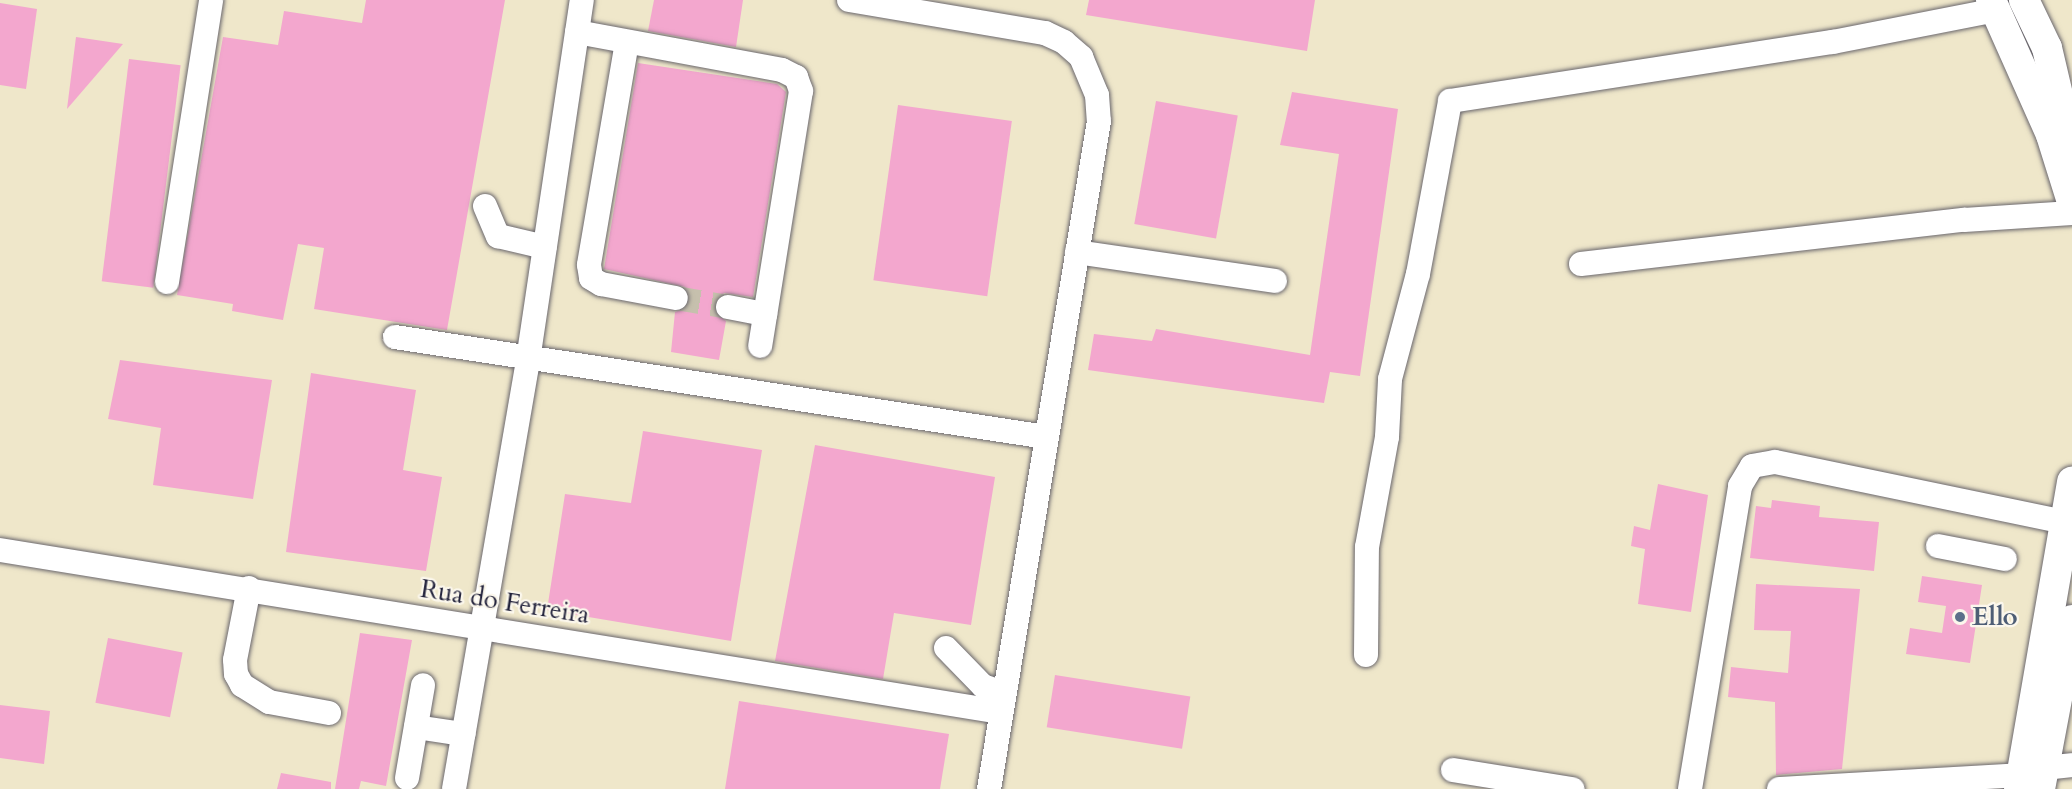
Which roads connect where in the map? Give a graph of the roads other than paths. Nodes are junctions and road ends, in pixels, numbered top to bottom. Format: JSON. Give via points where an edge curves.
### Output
{"nodes":[{"id":1,"x":211,"y":0,"type":"edge"},
{"id":2,"x":582,"y":0,"type":"edge"},
{"id":3,"x":849,"y":0,"type":"edge"},
{"id":4,"x":2024,"y":0,"type":"edge"},
{"id":5,"x":1993,"y":5,"type":"edge"},
{"id":6,"x":577,"y":32,"type":"junction"},
{"id":7,"x":627,"y":42,"type":"junction"},
{"id":8,"x":2069,"y":135,"type":"edge"},
{"id":9,"x":2072,"y":202,"type":"edge"},
{"id":10,"x":485,"y":206,"type":"dead end"},
{"id":11,"x":2072,"y":213,"type":"edge"},
{"id":12,"x":545,"y":247,"type":"junction"},
{"id":13,"x":1077,"y":252,"type":"junction"},
{"id":14,"x":1581,"y":264,"type":"dead end"},
{"id":15,"x":1275,"y":281,"type":"dead end"},
{"id":16,"x":167,"y":282,"type":"dead end"},
{"id":17,"x":676,"y":298,"type":"tunnel mouth"},
{"id":18,"x":728,"y":306,"type":"tunnel mouth"},
{"id":19,"x":765,"y":314,"type":"junction"},
{"id":20,"x":394,"y":337,"type":"dead end"},
{"id":21,"x":760,"y":346,"type":"dead end"},
{"id":22,"x":528,"y":360,"type":"junction"},
{"id":23,"x":1046,"y":437,"type":"junction"},
{"id":24,"x":2072,"y":482,"type":"edge"},
{"id":25,"x":2065,"y":522,"type":"junction"},
{"id":26,"x":1938,"y":546,"type":"dead end"},
{"id":27,"x":0,"y":550,"type":"edge"},
{"id":28,"x":2005,"y":559,"type":"dead end"},
{"id":29,"x":249,"y":588,"type":"junction"},
{"id":30,"x":2072,"y":620,"type":"edge"},
{"id":31,"x":481,"y":627,"type":"junction"},
{"id":32,"x":946,"y":648,"type":"dead end"},
{"id":33,"x":1366,"y":655,"type":"dead end"},
{"id":34,"x":423,"y":685,"type":"dead end"},
{"id":35,"x":1002,"y":703,"type":"junction"},
{"id":36,"x":329,"y":713,"type":"dead end"},
{"id":37,"x":416,"y":727,"type":"junction"},
{"id":38,"x":463,"y":734,"type":"junction"},
{"id":39,"x":1453,"y":770,"type":"dead end"},
{"id":40,"x":2039,"y":777,"type":"edge"},
{"id":41,"x":407,"y":778,"type":"dead end"},
{"id":42,"x":454,"y":789,"type":"edge"},
{"id":43,"x":989,"y":789,"type":"edge"},
{"id":44,"x":1572,"y":789,"type":"edge"},
{"id":45,"x":1690,"y":789,"type":"edge"},
{"id":46,"x":1779,"y":789,"type":"edge"}],
"edges":[{"from":1,"to":16,"type":"street"},
{"from":2,"to":6,"type":"street"},
{"from":3,"to":13,"type":"street","via":[[1045,33],[1064,42],[1081,57],[1097,95],[1099,121]]},
{"from":4,"to":8,"type":"main road","via":[[2047,48]]},
{"from":5,"to":9,"type":"main road","via":[[2051,135]]},
{"from":5,"to":33,"type":"street","via":[[1833,42],[1450,101],[1418,274],[1390,379],[1387,437],[1367,547]]},
{"from":6,"to":7,"type":"street"},
{"from":6,"to":12,"type":"street"},
{"from":7,"to":17,"type":"street","via":[[589,265],[591,278],[601,284]]},
{"from":7,"to":19,"type":"street","via":[[782,70],[796,76],[801,91]]},
{"from":10,"to":12,"type":"street","via":[[498,236]]},
{"from":11,"to":14,"type":"street","via":[[1964,220]]},
{"from":12,"to":22,"type":"street"},
{"from":13,"to":15,"type":"street"},
{"from":13,"to":23,"type":"street"},
{"from":18,"to":19,"type":"street"},
{"from":19,"to":21,"type":"street"},
{"from":20,"to":22,"type":"street"},
{"from":22,"to":23,"type":"street"},
{"from":22,"to":31,"type":"street"},
{"from":23,"to":35,"type":"street"},
{"from":24,"to":25,"type":"main road"},
{"from":25,"to":40,"type":"main road"},
{"from":25,"to":45,"type":"street","via":[[1775,462],[1752,465],[1740,486]]},
{"from":26,"to":28,"type":"street"},
{"from":27,"to":29,"type":"street","name":"Rua do Ferreira"},
{"from":29,"to":31,"type":"street","name":"Rua do Ferreira"},
{"from":29,"to":36,"type":"street","via":[[235,660],[242,685],[269,702]]},
{"from":30,"to":40,"type":"main road"},
{"from":31,"to":35,"type":"street","name":"Rua do Ferreira"},
{"from":31,"to":38,"type":"street"},
{"from":32,"to":35,"type":"street"},
{"from":34,"to":37,"type":"street"},
{"from":35,"to":43,"type":"street"},
{"from":37,"to":38,"type":"street"},
{"from":37,"to":41,"type":"street"},
{"from":38,"to":42,"type":"street"},
{"from":39,"to":44,"type":"street"},
{"from":40,"to":46,"type":"street"}]}
